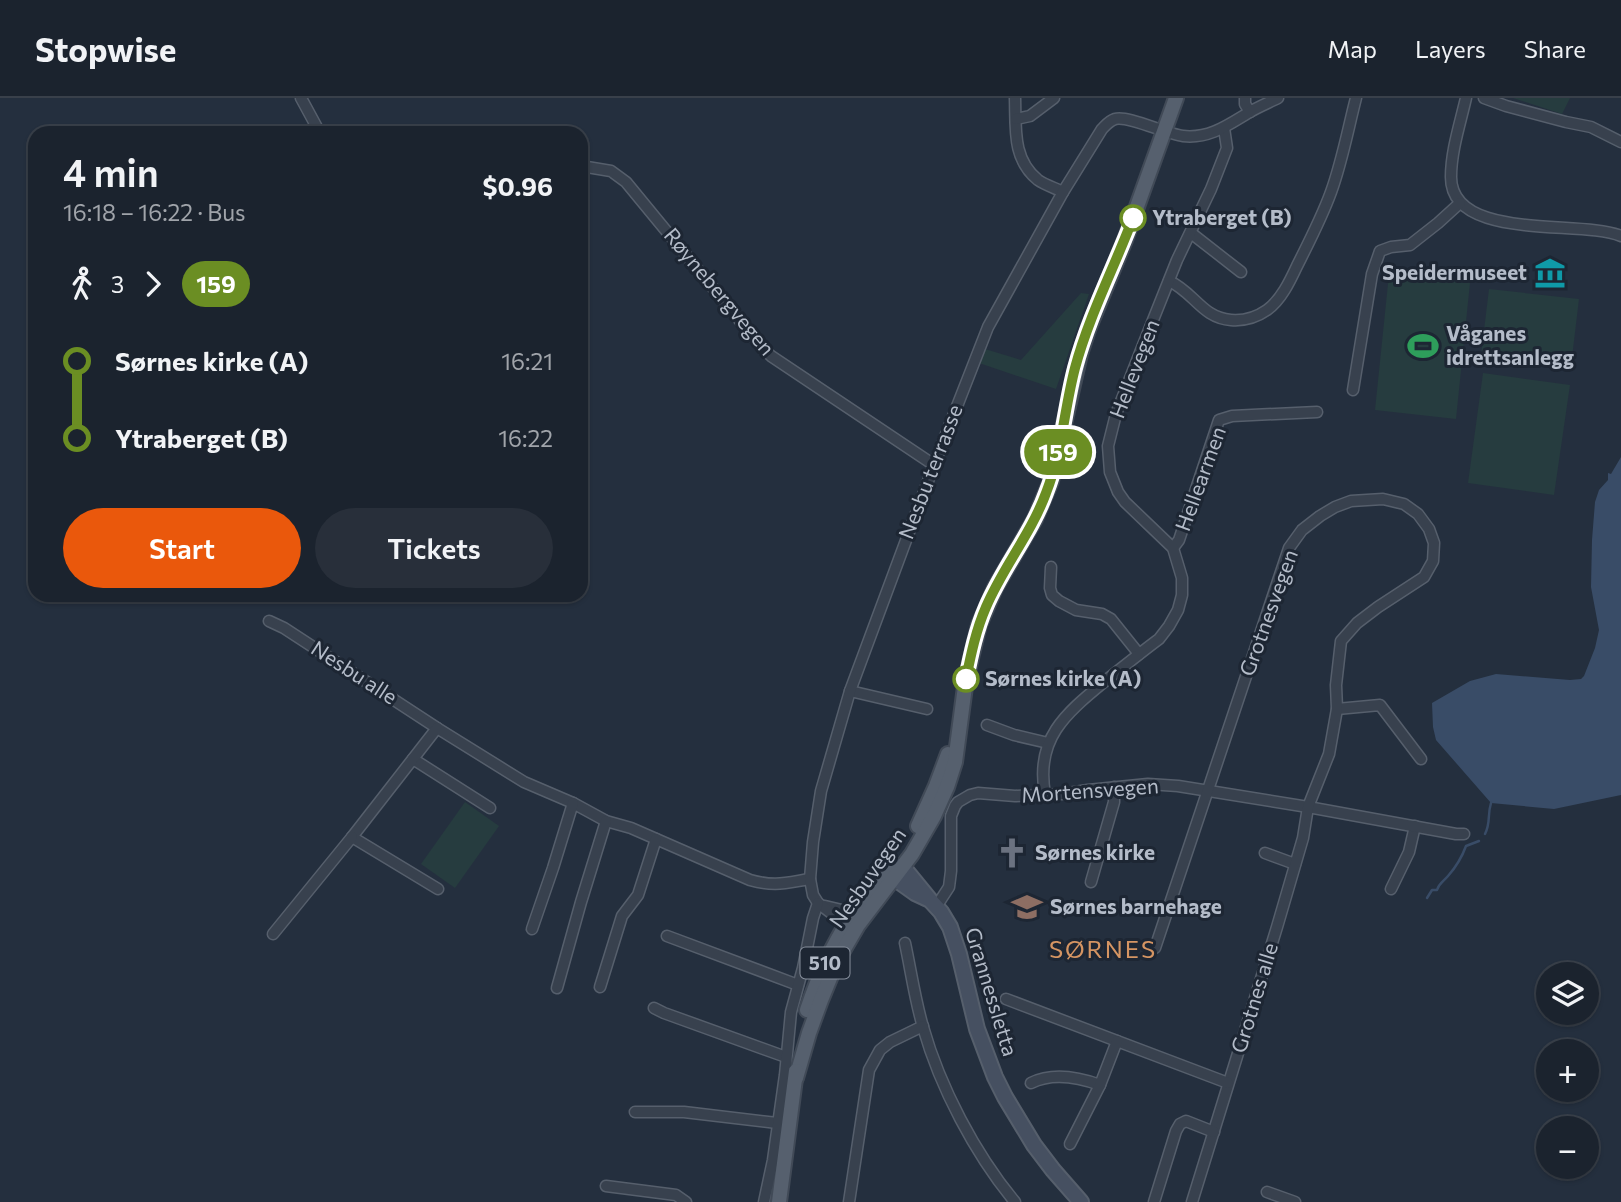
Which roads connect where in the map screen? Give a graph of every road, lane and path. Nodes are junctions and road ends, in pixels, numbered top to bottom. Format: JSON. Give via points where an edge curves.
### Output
{"nodes":[{"id":1,"x":301,"y":98,"type":"edge"},
{"id":2,"x":1015,"y":98,"type":"edge"},
{"id":3,"x":1054,"y":98,"type":"edge"},
{"id":4,"x":1176,"y":98,"type":"edge"},
{"id":5,"x":1245,"y":98,"type":"edge"},
{"id":6,"x":1278,"y":98,"type":"edge"},
{"id":7,"x":1356,"y":98,"type":"edge"},
{"id":8,"x":1466,"y":98,"type":"edge"},
{"id":9,"x":1483,"y":98,"type":"edge"},
{"id":10,"x":1250,"y":112,"type":"junction"},
{"id":11,"x":1016,"y":119,"type":"junction"},
{"id":12,"x":316,"y":126,"type":"edge"},
{"id":13,"x":1224,"y":128,"type":"junction"},
{"id":14,"x":1164,"y":131,"type":"junction"},
{"id":15,"x":1621,"y":142,"type":"edge"},
{"id":16,"x":588,"y":167,"type":"edge"},
{"id":17,"x":1063,"y":192,"type":"junction"},
{"id":18,"x":1460,"y":203,"type":"junction"},
{"id":19,"x":1191,"y":233,"type":"junction"},
{"id":20,"x":1621,"y":236,"type":"edge"},
{"id":21,"x":1241,"y":272,"type":"dead end"},
{"id":22,"x":1169,"y":281,"type":"junction"},
{"id":23,"x":1353,"y":390,"type":"dead end"},
{"id":24,"x":1317,"y":412,"type":"dead end"},
{"id":25,"x":933,"y":465,"type":"junction"},
{"id":26,"x":1173,"y":548,"type":"junction"},
{"id":27,"x":1051,"y":567,"type":"dead end"},
{"id":28,"x":269,"y":621,"type":"dead end"},
{"id":29,"x":1139,"y":654,"type":"junction"},
{"id":30,"x":850,"y":691,"type":"junction"},
{"id":31,"x":927,"y":709,"type":"dead end"},
{"id":32,"x":1337,"y":709,"type":"junction"},
{"id":33,"x":988,"y":725,"type":"dead end"},
{"id":34,"x":437,"y":729,"type":"junction"},
{"id":35,"x":1048,"y":743,"type":"junction"},
{"id":36,"x":413,"y":759,"type":"junction"},
{"id":37,"x":1421,"y":759,"type":"dead end"},
{"id":38,"x":1114,"y":787,"type":"junction"},
{"id":39,"x":1206,"y":791,"type":"junction"},
{"id":40,"x":1045,"y":794,"type":"junction"},
{"id":41,"x":573,"y":803,"type":"junction"},
{"id":42,"x":1308,"y":807,"type":"junction"},
{"id":43,"x":491,"y":808,"type":"dead end"},
{"id":44,"x":606,"y":821,"type":"junction"},
{"id":45,"x":1415,"y":827,"type":"junction"},
{"id":46,"x":1464,"y":834,"type":"dead end"},
{"id":47,"x":352,"y":837,"type":"junction"},
{"id":48,"x":656,"y":839,"type":"junction"},
{"id":49,"x":1265,"y":853,"type":"dead end"},
{"id":50,"x":1295,"y":864,"type":"junction"},
{"id":51,"x":897,"y":870,"type":"junction"},
{"id":52,"x":810,"y":879,"type":"junction"},
{"id":53,"x":1091,"y":882,"type":"dead end"},
{"id":54,"x":438,"y":889,"type":"dead end"},
{"id":55,"x":1391,"y":889,"type":"dead end"},
{"id":56,"x":818,"y":903,"type":"junction"},
{"id":57,"x":933,"y":903,"type":"junction"},
{"id":58,"x":852,"y":922,"type":"junction"},
{"id":59,"x":532,"y":929,"type":"dead end"},
{"id":60,"x":273,"y":934,"type":"dead end"},
{"id":61,"x":667,"y":936,"type":"dead end"},
{"id":62,"x":905,"y":943,"type":"dead end"},
{"id":63,"x":1155,"y":948,"type":"dead end"},
{"id":64,"x":798,"y":985,"type":"junction"},
{"id":65,"x":600,"y":987,"type":"dead end"},
{"id":66,"x":557,"y":988,"type":"dead end"},
{"id":67,"x":1006,"y":999,"type":"dead end"},
{"id":68,"x":654,"y":1007,"type":"dead end"},
{"id":69,"x":923,"y":1026,"type":"junction"},
{"id":70,"x":1117,"y":1041,"type":"junction"},
{"id":71,"x":786,"y":1057,"type":"junction"},
{"id":72,"x":1031,"y":1083,"type":"dead end"},
{"id":73,"x":1228,"y":1083,"type":"junction"},
{"id":74,"x":1100,"y":1085,"type":"junction"},
{"id":75,"x":635,"y":1112,"type":"dead end"},
{"id":76,"x":777,"y":1123,"type":"junction"},
{"id":77,"x":1214,"y":1132,"type":"junction"},
{"id":78,"x":1070,"y":1144,"type":"dead end"},
{"id":79,"x":606,"y":1186,"type":"dead end"},
{"id":80,"x":1267,"y":1192,"type":"dead end"},
{"id":81,"x":1282,"y":1200,"type":"edge"},
{"id":82,"x":687,"y":1202,"type":"edge"},
{"id":83,"x":764,"y":1202,"type":"edge"},
{"id":84,"x":779,"y":1202,"type":"edge"},
{"id":85,"x":849,"y":1202,"type":"edge"},
{"id":86,"x":1015,"y":1202,"type":"edge"},
{"id":87,"x":1081,"y":1202,"type":"edge"},
{"id":88,"x":1154,"y":1202,"type":"edge"},
{"id":89,"x":1192,"y":1202,"type":"edge"},
{"id":90,"x":1295,"y":1202,"type":"edge"}],
"edges":[{"from":1,"to":12,"type":"street"},
{"from":2,"to":11,"type":"street"},
{"from":3,"to":11,"type":"street","via":[[1030,116]]},
{"from":4,"to":14,"type":"main road","name":"Nesbuvegen","number":"510"},
{"from":5,"to":10,"type":"street"},
{"from":6,"to":10,"type":"street","name":"Nesbu terrasse"},
{"from":7,"to":22,"type":"street","via":[[1331,192],[1290,280],[1268,310],[1245,319],[1217,318]]},
{"from":8,"to":18,"type":"street","via":[[1451,178]]},
{"from":9,"to":15,"type":"street","via":[[1591,127]]},
{"from":10,"to":13,"type":"street","name":"Nesbu terrasse"},
{"from":11,"to":17,"type":"street","via":[[1017,147],[1024,165],[1039,180]]},
{"from":13,"to":14,"type":"street","name":"Nesbu terrasse","via":[[1197,136]]},
{"from":13,"to":19,"type":"street","name":"Hellevegen","via":[[1227,148]]},
{"from":14,"to":17,"type":"street","name":"Nesbu terrasse","via":[[1124,118],[1108,122]]},
{"from":14,"to":51,"type":"main road","name":"Nesbuvegen","number":"510","via":[[1088,327],[1051,481],[979,625],[950,750]]},
{"from":16,"to":25,"type":"street","name":"Røynebergvegen","via":[[611,171],[626,183],[771,356]]},
{"from":17,"to":25,"type":"street","name":"Nesbu terrasse","via":[[988,327]]},
{"from":18,"to":20,"type":"street","via":[[1481,217],[1514,225],[1590,229]]},
{"from":18,"to":23,"type":"street","via":[[1410,245],[1380,251]]},
{"from":19,"to":21,"type":"street"},
{"from":19,"to":22,"type":"street","name":"Hellevegen"},
{"from":22,"to":26,"type":"street","name":"Hellevegen","via":[[1116,414],[1108,459],[1125,502]]},
{"from":24,"to":26,"type":"street","name":"Hellearmen","via":[[1219,420]]},
{"from":25,"to":30,"type":"street","name":"Nesbu terrasse"},
{"from":26,"to":29,"type":"street","via":[[1182,578],[1178,610],[1158,639]]},
{"from":27,"to":29,"type":"street","via":[[1052,595],[1076,610],[1111,619]]},
{"from":28,"to":34,"type":"street","name":"Nesbu alle"},
{"from":29,"to":35,"type":"street","via":[[1068,713]]},
{"from":30,"to":31,"type":"street"},
{"from":30,"to":52,"type":"street","name":"Nesbu terrasse","via":[[821,791]]},
{"from":32,"to":37,"type":"street","via":[[1380,705]]},
{"from":32,"to":39,"type":"street","name":"Grotnesvegen","via":[[1341,641],[1357,623],[1424,577],[1433,561],[1434,543],[1418,514],[1383,499],[1343,504],[1302,530],[1289,548]]},
{"from":32,"to":42,"type":"street","name":"Grotnesvegen","via":[[1329,754]]},
{"from":33,"to":35,"type":"street"},
{"from":34,"to":36,"type":"street"},
{"from":34,"to":41,"type":"street","name":"Nesbu alle","via":[[524,782]]},
{"from":35,"to":40,"type":"street"},
{"from":36,"to":43,"type":"street"},
{"from":36,"to":47,"type":"street"},
{"from":38,"to":39,"type":"street","name":"Mortensvegen","via":[[1148,784]]},
{"from":38,"to":40,"type":"street","name":"Mortensvegen"},
{"from":38,"to":53,"type":"street","via":[[1114,802]]},
{"from":39,"to":42,"type":"street","name":"Mortensvegen"},
{"from":39,"to":63,"type":"street","name":"Grotnesvegen"},
{"from":40,"to":57,"type":"street","name":"Mortensvegen","via":[[978,793],[958,802],[951,817],[949,887]]},
{"from":41,"to":44,"type":"street","name":"Nesbu alle"},
{"from":41,"to":59,"type":"street"},
{"from":42,"to":45,"type":"street","name":"Mortensvegen"},
{"from":42,"to":50,"type":"street","name":"Grotnes alle"},
{"from":44,"to":48,"type":"street","name":"Nesbu alle"},
{"from":44,"to":66,"type":"street"},
{"from":45,"to":46,"type":"street","name":"Mortensvegen"},
{"from":45,"to":55,"type":"street"},
{"from":47,"to":54,"type":"street"},
{"from":47,"to":60,"type":"street"},
{"from":48,"to":52,"type":"street","name":"Nesbu alle","via":[[767,885]]},
{"from":48,"to":65,"type":"street","via":[[638,895],[622,916]]},
{"from":49,"to":50,"type":"street"},
{"from":50,"to":73,"type":"street","name":"Grotnes alle"},
{"from":51,"to":57,"type":"main road","name":"Grannessletta","via":[[915,893]]},
{"from":51,"to":58,"type":"main road","name":"Nesbuvegen","number":"510"},
{"from":52,"to":56,"type":"street","name":"Nesbu terrasse"},
{"from":56,"to":58,"type":"street","via":[[846,911]]},
{"from":56,"to":64,"type":"street"},
{"from":57,"to":87,"type":"main road","name":"Grannessletta","via":[[953,935],[977,1029],[995,1077],[1034,1145]]},
{"from":58,"to":84,"type":"main road","name":"Nesbuvegen","number":"510","via":[[796,1078]]},
{"from":61,"to":64,"type":"street"},
{"from":62,"to":69,"type":"street"},
{"from":64,"to":71,"type":"street"},
{"from":67,"to":70,"type":"street"},
{"from":68,"to":71,"type":"street"},
{"from":69,"to":85,"type":"street","via":[[880,1050],[869,1070]]},
{"from":69,"to":86,"type":"street","via":[[958,1115]]},
{"from":70,"to":73,"type":"street"},
{"from":70,"to":74,"type":"street"},
{"from":71,"to":76,"type":"street"},
{"from":72,"to":74,"type":"street","via":[[1058,1076]]},
{"from":73,"to":77,"type":"street","name":"Grotnes alle"},
{"from":74,"to":78,"type":"street"},
{"from":75,"to":76,"type":"street","via":[[684,1112]]},
{"from":76,"to":83,"type":"street"},
{"from":77,"to":88,"type":"street","via":[[1180,1124]]},
{"from":77,"to":89,"type":"street","name":"Grotnes alle"},
{"from":79,"to":82,"type":"street","via":[[676,1195]]},
{"from":80,"to":81,"type":"street"},
{"from":81,"to":90,"type":"street"}]}
